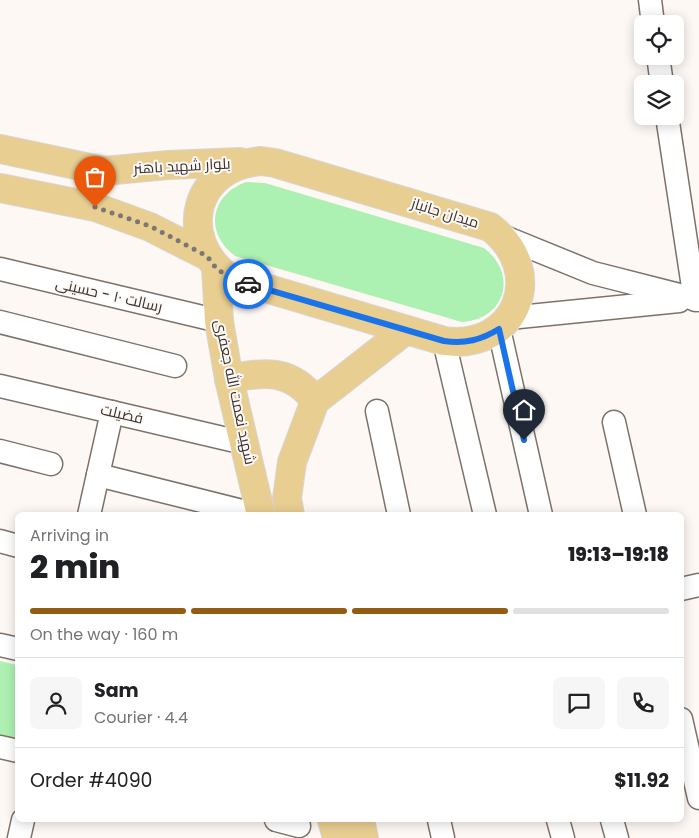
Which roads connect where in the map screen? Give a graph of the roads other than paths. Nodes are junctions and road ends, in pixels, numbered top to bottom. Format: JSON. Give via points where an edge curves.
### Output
{"nodes":[{"id":1,"x":650,"y":0,"type":"edge"},
{"id":2,"x":652,"y":15,"type":"edge"},
{"id":3,"x":668,"y":125,"type":"edge"},
{"id":4,"x":0,"y":149,"type":"edge"},
{"id":5,"x":246,"y":162,"type":"junction"},
{"id":6,"x":104,"y":170,"type":"junction"},
{"id":7,"x":0,"y":188,"type":"edge"},
{"id":8,"x":95,"y":207,"type":"junction"},
{"id":9,"x":502,"y":236,"type":"junction"},
{"id":10,"x":212,"y":262,"type":"junction"},
{"id":11,"x":0,"y":269,"type":"edge"},
{"id":12,"x":697,"y":300,"type":"edge"},
{"id":13,"x":219,"y":321,"type":"junction"},
{"id":14,"x":0,"y":322,"type":"edge"},
{"id":15,"x":504,"y":324,"type":"junction"},
{"id":16,"x":406,"y":330,"type":"junction"},
{"id":17,"x":444,"y":341,"type":"junction"},
{"id":18,"x":175,"y":366,"type":"dead end"},
{"id":19,"x":229,"y":379,"type":"junction"},
{"id":20,"x":0,"y":386,"type":"edge"},
{"id":21,"x":315,"y":401,"type":"junction"},
{"id":22,"x":377,"y":411,"type":"dead end"},
{"id":23,"x":112,"y":412,"type":"junction"},
{"id":24,"x":614,"y":422,"type":"dead end"},
{"id":25,"x":244,"y":443,"type":"junction"},
{"id":26,"x":0,"y":451,"type":"edge"},
{"id":27,"x":51,"y":464,"type":"dead end"},
{"id":28,"x":98,"y":475,"type":"junction"},
{"id":29,"x":90,"y":512,"type":"edge"},
{"id":30,"x":248,"y":512,"type":"edge"},
{"id":31,"x":259,"y":512,"type":"edge"},
{"id":32,"x":289,"y":512,"type":"edge"},
{"id":33,"x":399,"y":512,"type":"edge"},
{"id":34,"x":485,"y":512,"type":"edge"},
{"id":35,"x":540,"y":512,"type":"edge"},
{"id":36,"x":634,"y":512,"type":"edge"},
{"id":37,"x":0,"y":541,"type":"edge"},
{"id":38,"x":15,"y":545,"type":"edge"},
{"id":39,"x":699,"y":585,"type":"edge"},
{"id":40,"x":684,"y":588,"type":"edge"},
{"id":41,"x":0,"y":644,"type":"edge"},
{"id":42,"x":15,"y":648,"type":"edge"},
{"id":43,"x":684,"y":732,"type":"edge"},
{"id":44,"x":0,"y":747,"type":"edge"},
{"id":45,"x":15,"y":750,"type":"edge"},
{"id":46,"x":699,"y":798,"type":"edge"},
{"id":47,"x":684,"y":802,"type":"edge"},
{"id":48,"x":699,"y":805,"type":"edge"},
{"id":49,"x":23,"y":822,"type":"edge"},
{"id":50,"x":284,"y":822,"type":"edge"},
{"id":51,"x":333,"y":822,"type":"edge"},
{"id":52,"x":360,"y":822,"type":"edge"},
{"id":53,"x":439,"y":822,"type":"edge"},
{"id":54,"x":559,"y":822,"type":"edge"},
{"id":55,"x":613,"y":822,"type":"edge"},
{"id":56,"x":299,"y":826,"type":"dead end"},
{"id":57,"x":19,"y":838,"type":"edge"},
{"id":58,"x":337,"y":838,"type":"edge"},
{"id":59,"x":364,"y":838,"type":"edge"},
{"id":60,"x":443,"y":838,"type":"edge"},
{"id":61,"x":563,"y":838,"type":"edge"},
{"id":62,"x":617,"y":838,"type":"edge"}],
"edges":[{"from":1,"to":2,"type":"street"},
{"from":3,"to":12,"type":"street"},
{"from":4,"to":6,"type":"main road","name":"بلوار شهید باهنر"},
{"from":5,"to":6,"type":"main road","name":"بلوار شهید باهنر"},
{"from":5,"to":9,"type":"main road","name":"میدان جانباز","via":[[275,163],[478,222]]},
{"from":5,"to":10,"type":"main road","name":"میدان جانباز","via":[[220,175],[202,199],[198,228],[200,243]]},
{"from":6,"to":8,"type":"main road"},
{"from":7,"to":8,"type":"main road"},
{"from":8,"to":10,"type":"main road","via":[[150,226]]},
{"from":9,"to":12,"type":"street","via":[[593,273]]},
{"from":9,"to":15,"type":"main road","name":"میدان جانباز","via":[[518,261],[521,276],[516,305]]},
{"from":10,"to":13,"type":"main road","name":"شهید نعمت الله جعفری"},
{"from":10,"to":16,"type":"main road","via":[[241,282]]},
{"from":11,"to":13,"type":"street","name":"رسالت ۱۰ - حسینی"},
{"from":12,"to":15,"type":"street"},
{"from":13,"to":19,"type":"main road","name":"شهید نعمت الله جعفری"},
{"from":14,"to":18,"type":"street"},
{"from":15,"to":17,"type":"main road","via":[[486,337],[472,342]]},
{"from":15,"to":35,"type":"street"},
{"from":16,"to":17,"type":"main road"},
{"from":16,"to":21,"type":"main road"},
{"from":17,"to":34,"type":"street"},
{"from":19,"to":21,"type":"main road","via":[[264,373],[283,376],[297,381]]},
{"from":19,"to":25,"type":"main road","name":"شهید نعمت الله جعفری"},
{"from":20,"to":23,"type":"street","name":"فضیلت"},
{"from":21,"to":32,"type":"main road","via":[[292,462],[287,498]]},
{"from":22,"to":33,"type":"street"},
{"from":23,"to":25,"type":"street","name":"فضیلت"},
{"from":23,"to":28,"type":"street"},
{"from":24,"to":36,"type":"street"},
{"from":25,"to":31,"type":"main road","name":"شهید نعمت الله جعفری"},
{"from":26,"to":27,"type":"street"},
{"from":28,"to":29,"type":"street"},
{"from":28,"to":30,"type":"street"},
{"from":37,"to":38,"type":"street"},
{"from":39,"to":40,"type":"street"},
{"from":41,"to":42,"type":"street"},
{"from":43,"to":46,"type":"street"},
{"from":44,"to":45,"type":"street"},
{"from":47,"to":48,"type":"street"},
{"from":49,"to":57,"type":"street"},
{"from":50,"to":56,"type":"street"},
{"from":51,"to":58,"type":"main road"},
{"from":52,"to":59,"type":"main road"},
{"from":53,"to":60,"type":"street"},
{"from":54,"to":61,"type":"street"},
{"from":55,"to":62,"type":"street"}]}
